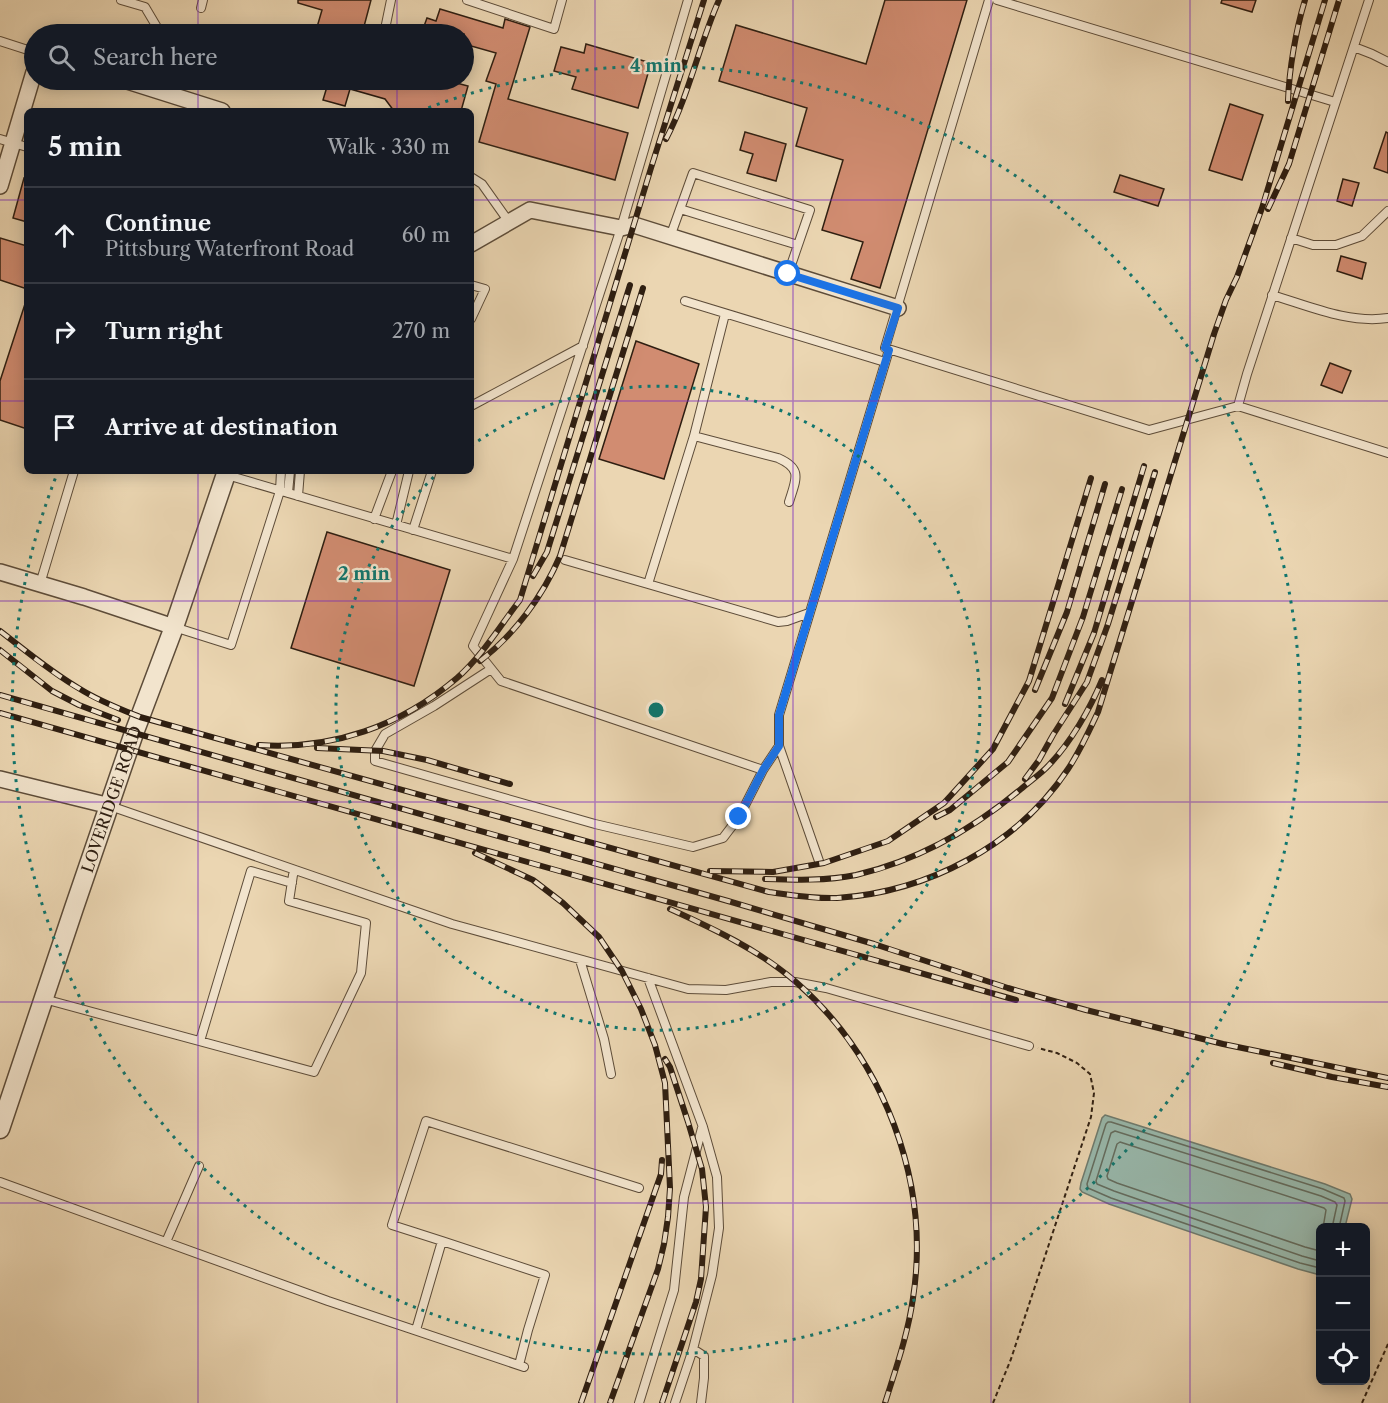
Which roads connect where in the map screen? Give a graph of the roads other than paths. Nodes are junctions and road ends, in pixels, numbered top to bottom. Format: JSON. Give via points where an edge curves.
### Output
{"nodes":[{"id":1,"x":121,"y":0,"type":"edge"},
{"id":2,"x":391,"y":0,"type":"edge"},
{"id":3,"x":467,"y":0,"type":"edge"},
{"id":4,"x":562,"y":0,"type":"edge"},
{"id":5,"x":688,"y":0,"type":"edge"},
{"id":6,"x":989,"y":0,"type":"edge"},
{"id":7,"x":997,"y":0,"type":"edge"},
{"id":8,"x":1369,"y":0,"type":"edge"},
{"id":9,"x":155,"y":24,"type":"edge"},
{"id":10,"x":386,"y":24,"type":"edge"},
{"id":11,"x":0,"y":41,"type":"edge"},
{"id":12,"x":1353,"y":47,"type":"junction"},
{"id":13,"x":24,"y":49,"type":"edge"},
{"id":14,"x":1388,"y":62,"type":"edge"},
{"id":15,"x":30,"y":90,"type":"edge"},
{"id":16,"x":166,"y":90,"type":"edge"},
{"id":17,"x":1335,"y":102,"type":"junction"},
{"id":18,"x":26,"y":108,"type":"edge"},
{"id":19,"x":210,"y":108,"type":"edge"},
{"id":20,"x":24,"y":115,"type":"edge"},
{"id":21,"x":13,"y":143,"type":"edge"},
{"id":22,"x":474,"y":179,"type":"edge"},
{"id":23,"x":0,"y":186,"type":"edge"},
{"id":24,"x":680,"y":209,"type":"junction"},
{"id":25,"x":1388,"y":211,"type":"edge"},
{"id":26,"x":509,"y":222,"type":"junction"},
{"id":27,"x":621,"y":228,"type":"junction"},
{"id":28,"x":670,"y":237,"type":"junction"},
{"id":29,"x":1291,"y":238,"type":"junction"},
{"id":30,"x":474,"y":242,"type":"edge"},
{"id":31,"x":798,"y":245,"type":"junction"},
{"id":32,"x":788,"y":274,"type":"junction"},
{"id":33,"x":474,"y":286,"type":"edge"},
{"id":34,"x":1272,"y":295,"type":"junction"},
{"id":35,"x":685,"y":302,"type":"dead end"},
{"id":36,"x":898,"y":308,"type":"junction"},
{"id":37,"x":474,"y":313,"type":"edge"},
{"id":38,"x":725,"y":314,"type":"junction"},
{"id":39,"x":1388,"y":318,"type":"edge"},
{"id":40,"x":583,"y":345,"type":"junction"},
{"id":41,"x":889,"y":350,"type":"junction"},
{"id":42,"x":885,"y":362,"type":"junction"},
{"id":43,"x":474,"y":404,"type":"edge"},
{"id":44,"x":1238,"y":406,"type":"junction"},
{"id":45,"x":694,"y":436,"type":"junction"},
{"id":46,"x":1388,"y":453,"type":"edge"},
{"id":47,"x":73,"y":474,"type":"edge"},
{"id":48,"x":226,"y":474,"type":"edge"},
{"id":49,"x":229,"y":474,"type":"edge"},
{"id":50,"x":281,"y":474,"type":"edge"},
{"id":51,"x":290,"y":474,"type":"edge"},
{"id":52,"x":300,"y":474,"type":"edge"},
{"id":53,"x":391,"y":474,"type":"edge"},
{"id":54,"x":408,"y":474,"type":"edge"},
{"id":55,"x":431,"y":474,"type":"edge"},
{"id":56,"x":280,"y":491,"type":"junction"},
{"id":57,"x":288,"y":493,"type":"junction"},
{"id":58,"x":298,"y":496,"type":"junction"},
{"id":59,"x":789,"y":502,"type":"dead end"},
{"id":60,"x":374,"y":519,"type":"junction"},
{"id":61,"x":396,"y":525,"type":"junction"},
{"id":62,"x":413,"y":530,"type":"junction"},
{"id":63,"x":513,"y":560,"type":"junction"},
{"id":64,"x":565,"y":560,"type":"dead end"},
{"id":65,"x":0,"y":572,"type":"edge"},
{"id":66,"x":40,"y":584,"type":"junction"},
{"id":67,"x":648,"y":584,"type":"junction"},
{"id":68,"x":809,"y":613,"type":"junction"},
{"id":69,"x":174,"y":627,"type":"junction"},
{"id":70,"x":491,"y":669,"type":"junction"},
{"id":71,"x":779,"y":746,"type":"junction"},
{"id":72,"x":763,"y":770,"type":"junction"},
{"id":73,"x":0,"y":779,"type":"edge"},
{"id":74,"x":110,"y":806,"type":"junction"},
{"id":75,"x":819,"y":861,"type":"dead end"},
{"id":76,"x":295,"y":870,"type":"junction"},
{"id":77,"x":292,"y":883,"type":"junction"},
{"id":78,"x":580,"y":960,"type":"junction"},
{"id":79,"x":648,"y":978,"type":"junction"},
{"id":80,"x":44,"y":999,"type":"junction"},
{"id":81,"x":200,"y":1041,"type":"junction"},
{"id":82,"x":1029,"y":1046,"type":"road end"},
{"id":83,"x":611,"y":1074,"type":"dead end"},
{"id":84,"x":703,"y":1126,"type":"junction"},
{"id":85,"x":0,"y":1129,"type":"edge"},
{"id":86,"x":199,"y":1166,"type":"dead end"},
{"id":87,"x":0,"y":1182,"type":"edge"},
{"id":88,"x":639,"y":1188,"type":"dead end"},
{"id":89,"x":442,"y":1241,"type":"junction"},
{"id":90,"x":166,"y":1242,"type":"junction"},
{"id":91,"x":416,"y":1330,"type":"junction"},
{"id":92,"x":693,"y":1349,"type":"junction"},
{"id":93,"x":639,"y":1403,"type":"edge"},
{"id":94,"x":675,"y":1403,"type":"edge"},
{"id":95,"x":701,"y":1403,"type":"edge"}],
"edges":[{"from":1,"to":9,"type":"lane","via":[[145,7]]},
{"from":2,"to":10,"type":"lane"},
{"from":3,"to":4,"type":"lane","via":[[554,29]]},
{"from":5,"to":27,"type":"lane"},
{"from":6,"to":36,"type":"lane"},
{"from":7,"to":17,"type":"lane"},
{"from":8,"to":12,"type":"lane"},
{"from":11,"to":13,"type":"lane"},
{"from":12,"to":14,"type":"lane"},
{"from":12,"to":17,"type":"lane"},
{"from":15,"to":18,"type":"street"},
{"from":16,"to":19,"type":"street","via":[[185,102]]},
{"from":17,"to":29,"type":"lane"},
{"from":20,"to":21,"type":"street"},
{"from":21,"to":23,"type":"street"},
{"from":22,"to":26,"type":"lane","via":[[482,184]]},
{"from":24,"to":28,"type":"lane"},
{"from":24,"to":31,"type":"lane"},
{"from":24,"to":31,"type":"lane","via":[[693,172],[810,210]]},
{"from":25,"to":29,"type":"lane","via":[[1362,236],[1336,245],[1313,245]]},
{"from":26,"to":27,"type":"street","via":[[530,210]]},
{"from":26,"to":30,"type":"street"},
{"from":27,"to":28,"type":"street","via":[[634,225]]},
{"from":27,"to":40,"type":"lane"},
{"from":28,"to":32,"type":"street"},
{"from":29,"to":34,"type":"lane"},
{"from":31,"to":32,"type":"lane"},
{"from":32,"to":36,"type":"street"},
{"from":33,"to":37,"type":"lane","via":[[485,289]]},
{"from":34,"to":39,"type":"lane","via":[[1340,316],[1374,321]]},
{"from":34,"to":44,"type":"lane"},
{"from":35,"to":38,"type":"lane"},
{"from":36,"to":41,"type":"lane","via":[[885,348]]},
{"from":38,"to":42,"type":"lane"},
{"from":38,"to":45,"type":"lane"},
{"from":40,"to":43,"type":"lane"},
{"from":40,"to":63,"type":"lane"},
{"from":41,"to":42,"type":"lane"},
{"from":41,"to":44,"type":"lane","via":[[1149,430]]},
{"from":42,"to":68,"type":"lane"},
{"from":44,"to":46,"type":"lane"},
{"from":45,"to":59,"type":"lane","via":[[790,464],[796,480]]},
{"from":45,"to":67,"type":"lane"},
{"from":47,"to":66,"type":"lane"},
{"from":48,"to":69,"type":"street","name":"LOVERIDGE ROAD"},
{"from":49,"to":56,"type":"lane"},
{"from":50,"to":56,"type":"lane"},
{"from":51,"to":57,"type":"lane"},
{"from":52,"to":58,"type":"lane"},
{"from":53,"to":60,"type":"lane"},
{"from":54,"to":61,"type":"lane"},
{"from":55,"to":62,"type":"lane"},
{"from":56,"to":57,"type":"lane"},
{"from":56,"to":69,"type":"lane","via":[[231,645]]},
{"from":57,"to":58,"type":"lane"},
{"from":58,"to":60,"type":"lane"},
{"from":60,"to":61,"type":"lane"},
{"from":61,"to":62,"type":"lane"},
{"from":62,"to":63,"type":"lane"},
{"from":63,"to":70,"type":"lane","via":[[473,645]]},
{"from":64,"to":67,"type":"lane"},
{"from":65,"to":66,"type":"street"},
{"from":66,"to":69,"type":"street"},
{"from":67,"to":68,"type":"lane","via":[[778,622]]},
{"from":68,"to":71,"type":"lane","via":[[779,715]]},
{"from":69,"to":74,"type":"street","name":"LOVERIDGE ROAD"},
{"from":70,"to":72,"type":"lane","via":[[501,681]]},
{"from":70,"to":72,"type":"lane","via":[[385,734],[375,751],[375,761],[595,824],[693,847],[723,838],[739,817]]},
{"from":71,"to":72,"type":"lane"},
{"from":71,"to":75,"type":"lane"},
{"from":73,"to":74,"type":"street"},
{"from":74,"to":76,"type":"lane"},
{"from":74,"to":80,"type":"street","name":"LOVERIDGE ROAD"},
{"from":76,"to":77,"type":"lane"},
{"from":76,"to":78,"type":"lane","via":[[452,924]]},
{"from":77,"to":81,"type":"lane","via":[[251,871]]},
{"from":77,"to":81,"type":"lane","via":[[289,902],[366,923],[361,973],[314,1072]]},
{"from":78,"to":79,"type":"lane"},
{"from":78,"to":83,"type":"lane"},
{"from":79,"to":82,"type":"lane","via":[[688,989],[726,990],[795,982]]},
{"from":79,"to":84,"type":"lane"},
{"from":80,"to":81,"type":"lane"},
{"from":80,"to":85,"type":"street","name":"LOVERIDGE ROAD"},
{"from":84,"to":92,"type":"lane","via":[[717,1177],[718,1228],[712,1275]]},
{"from":84,"to":93,"type":"lane","via":[[684,1197],[674,1290]]},
{"from":86,"to":90,"type":"lane"},
{"from":87,"to":90,"type":"lane"},
{"from":88,"to":89,"type":"lane","via":[[426,1121],[392,1225]]},
{"from":89,"to":91,"type":"lane"},
{"from":89,"to":91,"type":"lane","via":[[544,1275],[521,1366]]},
{"from":90,"to":91,"type":"lane"},
{"from":92,"to":94,"type":"lane"},
{"from":92,"to":95,"type":"lane","via":[[704,1356]]}]}
